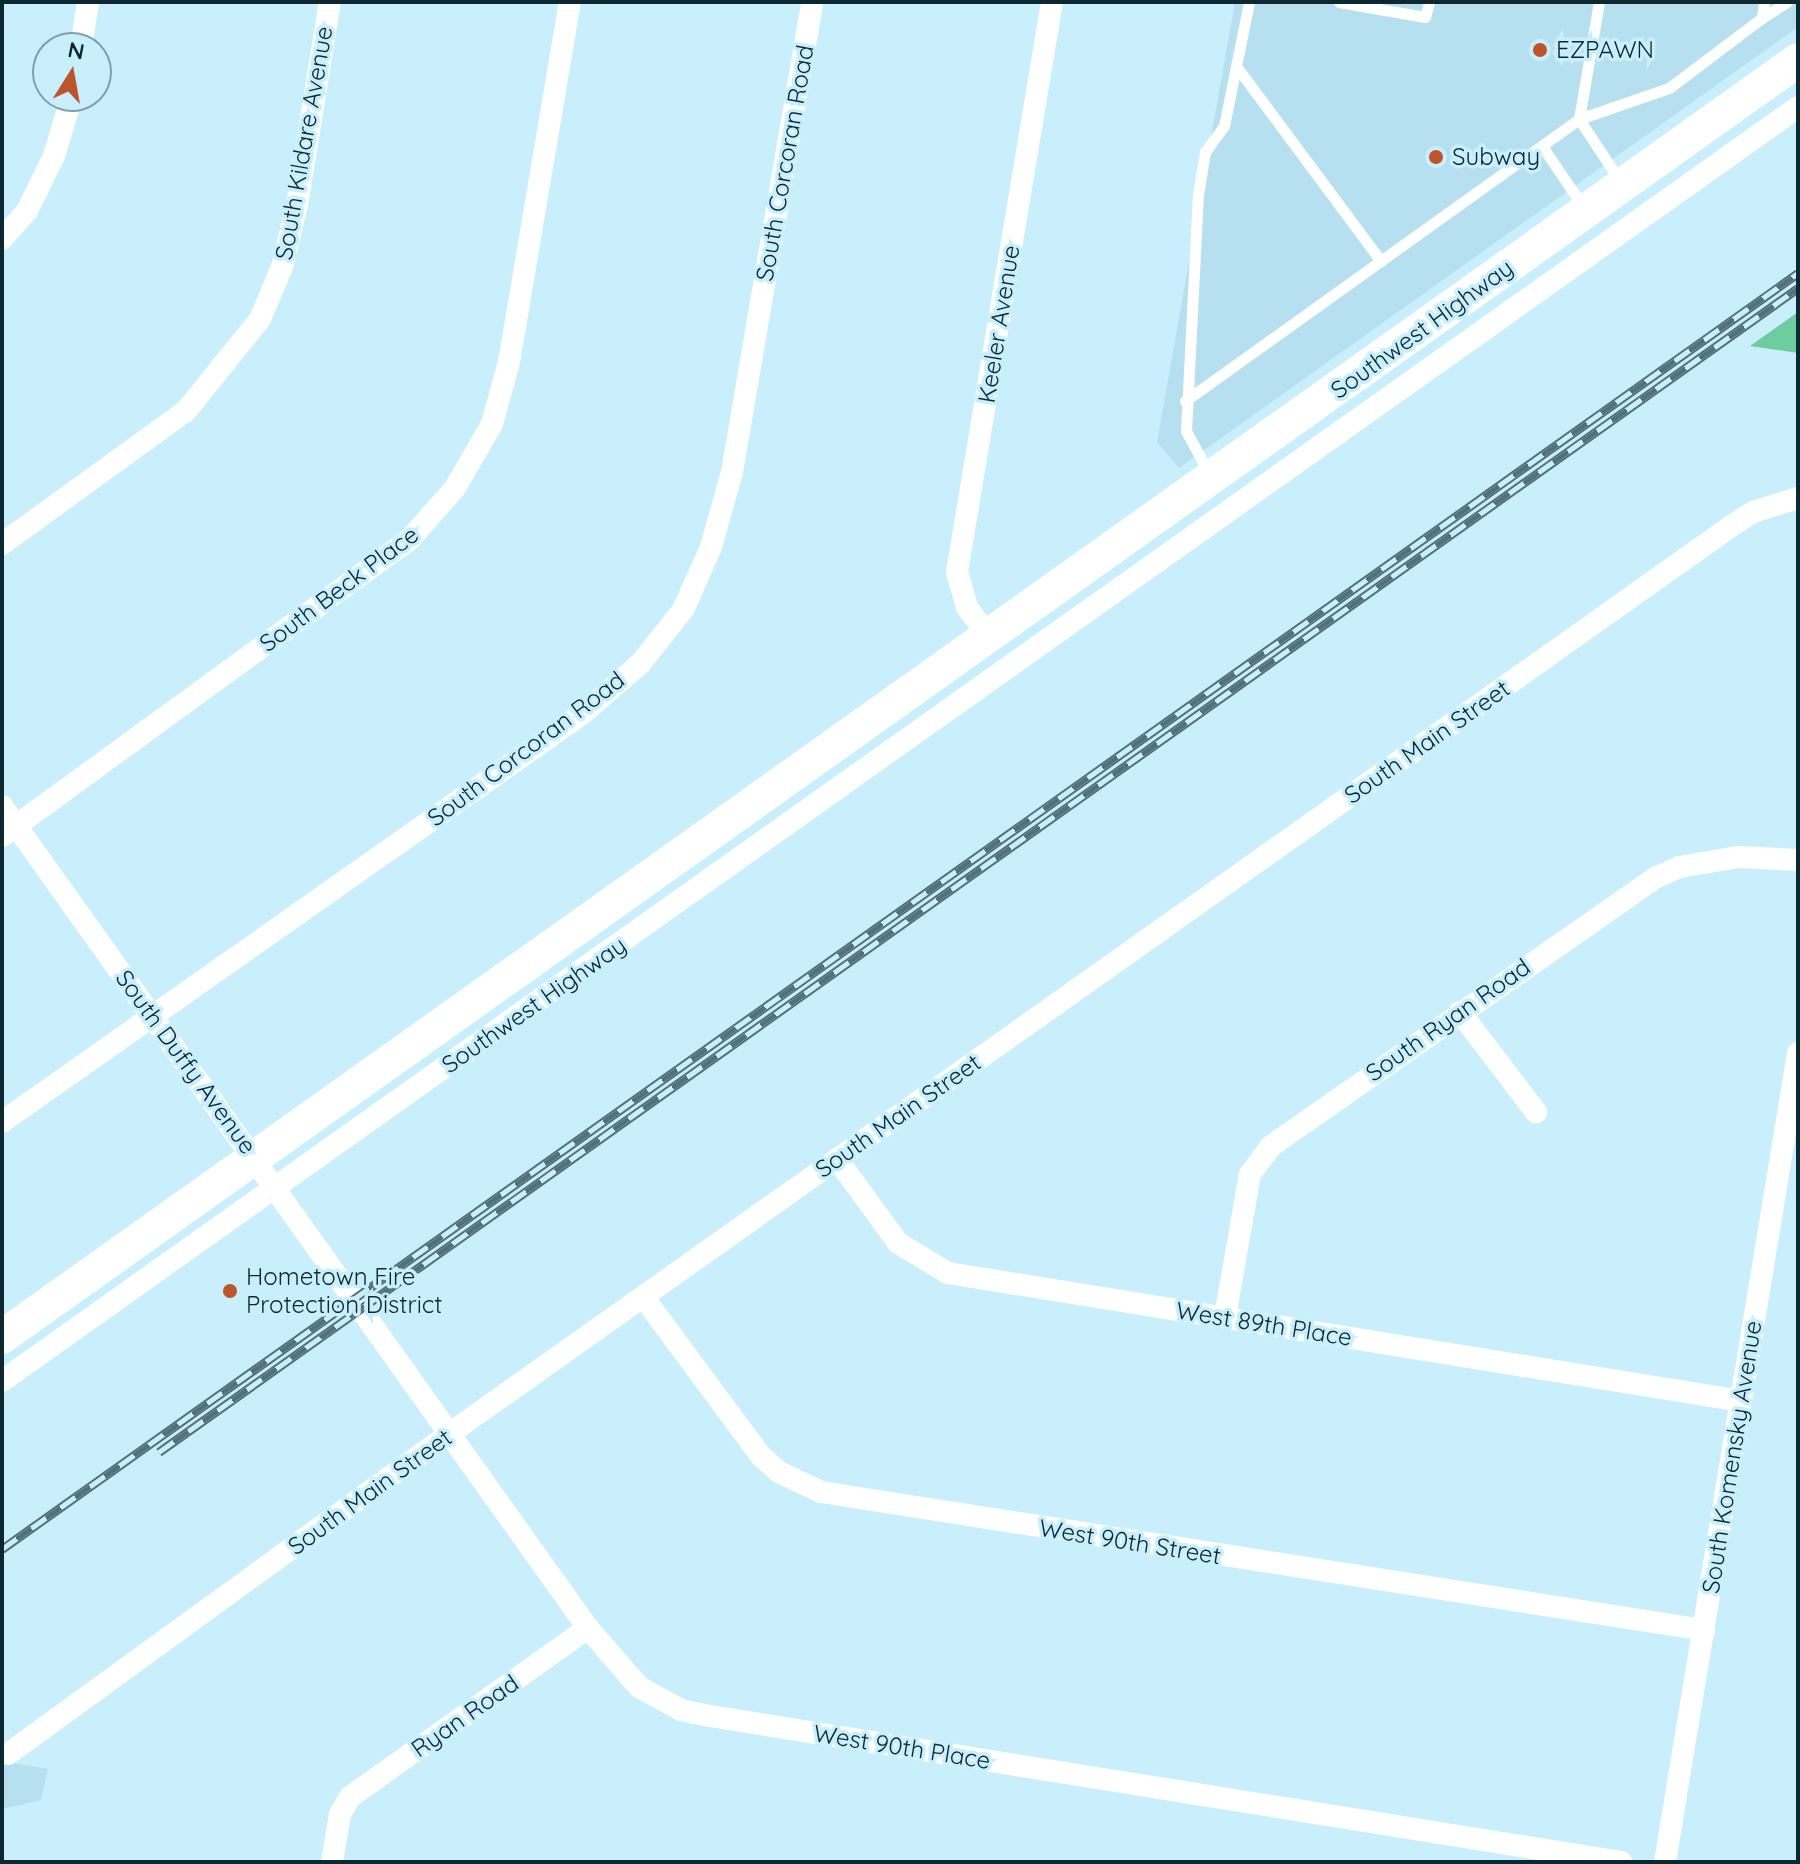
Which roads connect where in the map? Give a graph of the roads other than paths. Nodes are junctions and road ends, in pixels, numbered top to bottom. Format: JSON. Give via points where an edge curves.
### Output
{"nodes":[{"id":1,"x":88,"y":2,"type":"edge"},
{"id":2,"x":330,"y":2,"type":"edge"},
{"id":3,"x":570,"y":2,"type":"edge"},
{"id":4,"x":812,"y":2,"type":"edge"},
{"id":5,"x":1052,"y":2,"type":"edge"},
{"id":6,"x":1249,"y":2,"type":"edge"},
{"id":7,"x":1339,"y":2,"type":"edge"},
{"id":8,"x":1429,"y":2,"type":"edge"},
{"id":9,"x":1599,"y":2,"type":"edge"},
{"id":10,"x":1764,"y":2,"type":"edge"},
{"id":11,"x":1787,"y":2,"type":"edge"},
{"id":12,"x":1762,"y":18,"type":"junction"},
{"id":13,"x":83,"y":32,"type":"edge"},
{"id":14,"x":1798,"y":60,"type":"edge"},
{"id":15,"x":1236,"y":66,"type":"junction"},
{"id":16,"x":1798,"y":107,"type":"edge"},
{"id":17,"x":67,"y":112,"type":"edge"},
{"id":18,"x":1579,"y":119,"type":"junction"},
{"id":19,"x":1542,"y":146,"type":"junction"},
{"id":20,"x":1623,"y":185,"type":"junction"},
{"id":21,"x":1586,"y":211,"type":"junction"},
{"id":22,"x":2,"y":239,"type":"edge"},
{"id":23,"x":1381,"y":261,"type":"junction"},
{"id":24,"x":1185,"y":401,"type":"junction"},
{"id":25,"x":1212,"y":479,"type":"junction"},
{"id":26,"x":1798,"y":498,"type":"edge"},
{"id":27,"x":2,"y":544,"type":"edge"},
{"id":28,"x":1045,"y":599,"type":"junction"},
{"id":29,"x":1065,"y":627,"type":"junction"},
{"id":30,"x":990,"y":638,"type":"junction"},
{"id":31,"x":2,"y":806,"type":"edge"},
{"id":32,"x":9,"y":831,"type":"edge"},
{"id":33,"x":1798,"y":860,"type":"edge"},
{"id":34,"x":1460,"y":1012,"type":"junction"},
{"id":35,"x":153,"y":1015,"type":"junction"},
{"id":36,"x":1798,"y":1053,"type":"edge"},
{"id":37,"x":1536,"y":1112,"type":"dead end"},
{"id":38,"x":2,"y":1122,"type":"edge"},
{"id":39,"x":255,"y":1157,"type":"junction"},
{"id":40,"x":837,"y":1159,"type":"junction"},
{"id":41,"x":277,"y":1188,"type":"junction"},
{"id":42,"x":644,"y":1298,"type":"junction"},
{"id":43,"x":1225,"y":1317,"type":"junction"},
{"id":44,"x":370,"y":1319,"type":"joint"},
{"id":45,"x":2,"y":1337,"type":"edge"},
{"id":46,"x":2,"y":1381,"type":"edge"},
{"id":47,"x":1741,"y":1401,"type":"junction"},
{"id":48,"x":449,"y":1434,"type":"junction"},
{"id":49,"x":588,"y":1628,"type":"junction"},
{"id":50,"x":1704,"y":1630,"type":"junction"},
{"id":51,"x":5,"y":1756,"type":"edge"},
{"id":52,"x":332,"y":1862,"type":"edge"},
{"id":53,"x":1621,"y":1862,"type":"edge"},
{"id":54,"x":1665,"y":1862,"type":"edge"}],
"edges":[{"from":1,"to":13,"type":"street"},
{"from":2,"to":27,"type":"street","name":"South Kildare Avenue","via":[[297,205],[282,267],[260,319],[186,411]]},
{"from":3,"to":32,"type":"street","name":"South Beck Place","via":[[509,362],[492,424],[455,488],[410,539]]},
{"from":4,"to":35,"type":"street","name":"South Corcoran Road","via":[[732,472],[711,547],[683,610],[640,664],[582,714]]},
{"from":5,"to":30,"type":"street","name":"Keeler Avenue","via":[[957,572],[967,607]]},
{"from":6,"to":15,"type":"lane"},
{"from":7,"to":8,"type":"lane","via":[[1425,17]]},
{"from":9,"to":18,"type":"lane"},
{"from":10,"to":12,"type":"lane"},
{"from":11,"to":12,"type":"lane"},
{"from":12,"to":18,"type":"lane","via":[[1669,88]]},
{"from":14,"to":20,"type":"main road","name":"Southwest Highway"},
{"from":15,"to":23,"type":"lane"},
{"from":15,"to":24,"type":"lane","via":[[1224,126],[1205,152],[1198,195]]},
{"from":16,"to":29,"type":"street","name":"Southwest Highway"},
{"from":17,"to":22,"type":"street","via":[[54,156],[27,211]]},
{"from":18,"to":19,"type":"lane"},
{"from":18,"to":20,"type":"lane"},
{"from":19,"to":21,"type":"lane"},
{"from":19,"to":23,"type":"lane"},
{"from":20,"to":21,"type":"main road","name":"Southwest Highway"},
{"from":21,"to":25,"type":"main road","name":"Southwest Highway"},
{"from":23,"to":24,"type":"lane"},
{"from":24,"to":25,"type":"lane","via":[[1186,431]]},
{"from":25,"to":28,"type":"main road","name":"Southwest Highway"},
{"from":26,"to":40,"type":"street","name":"South Main Street","via":[[1753,512],[1733,525]]},
{"from":28,"to":29,"type":"street"},
{"from":28,"to":30,"type":"main road","name":"Southwest Highway"},
{"from":29,"to":41,"type":"street","name":"Southwest Highway"},
{"from":30,"to":39,"type":"main road","name":"Southwest Highway"},
{"from":31,"to":32,"type":"street","name":"South Duffy Avenue"},
{"from":32,"to":35,"type":"street","name":"South Duffy Avenue"},
{"from":33,"to":34,"type":"street","name":"South Ryan Road","via":[[1739,857],[1668,872],[1631,891]]},
{"from":34,"to":37,"type":"street"},
{"from":34,"to":43,"type":"street","name":"South Ryan Road","via":[[1257,1160],[1244,1194]]},
{"from":35,"to":38,"type":"street","name":"South Corcoran Road"},
{"from":35,"to":39,"type":"street","name":"South Duffy Avenue"},
{"from":36,"to":47,"type":"street","name":"South Komensky Avenue"},
{"from":39,"to":41,"type":"street","name":"South Duffy Avenue"},
{"from":39,"to":45,"type":"main road","name":"Southwest Highway"},
{"from":40,"to":42,"type":"street","name":"South Main Street"},
{"from":40,"to":43,"type":"street","name":"West 89th Place","via":[[898,1243],[933,1268]]},
{"from":41,"to":44,"type":"street","name":"South Duffy Avenue"},
{"from":41,"to":46,"type":"street","name":"Southwest Highway"},
{"from":42,"to":48,"type":"street","name":"South Main Street"},
{"from":42,"to":50,"type":"street","name":"West 90th Street","via":[[760,1455],[779,1472],[821,1492]]},
{"from":43,"to":47,"type":"street","name":"West 89th Place"},
{"from":44,"to":48,"type":"street","name":"West 90th Place"},
{"from":47,"to":50,"type":"street","name":"South Komensky Avenue"},
{"from":48,"to":49,"type":"street","name":"West 90th Place"},
{"from":48,"to":51,"type":"street","name":"South Main Street"},
{"from":49,"to":52,"type":"street","name":"Ryan Road","via":[[343,1805]]},
{"from":49,"to":53,"type":"street","name":"West 90th Place","via":[[623,1674],[681,1710]]},
{"from":50,"to":54,"type":"street","name":"South Komensky Avenue"}]}
